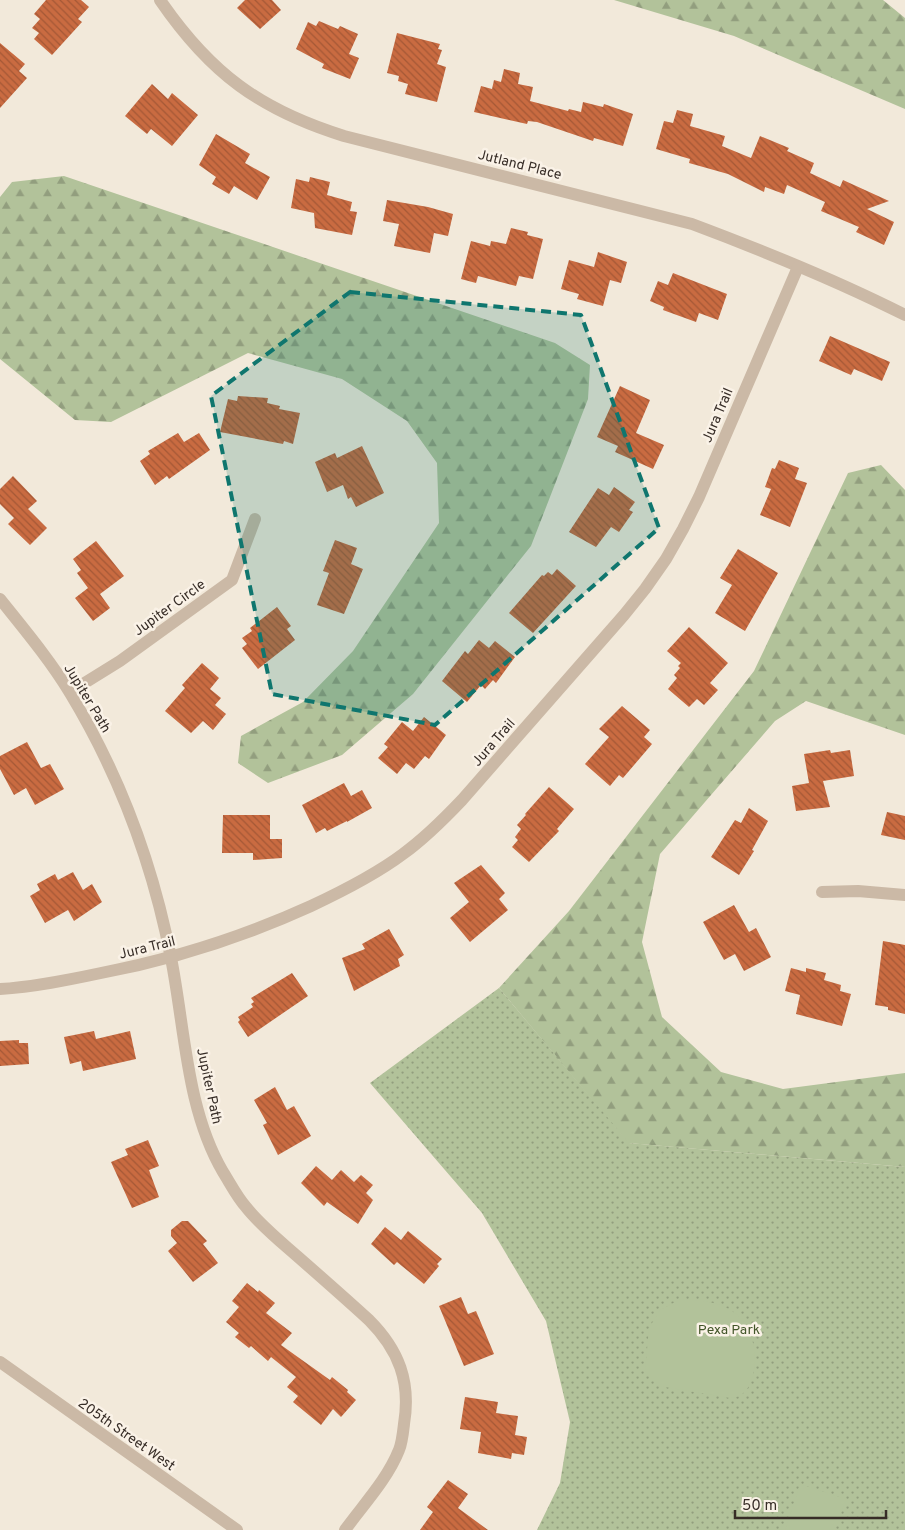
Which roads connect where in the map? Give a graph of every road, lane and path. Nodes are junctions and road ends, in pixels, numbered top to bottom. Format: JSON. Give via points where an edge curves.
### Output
{"nodes":[{"id":1,"x":160,"y":0,"type":"edge"},
{"id":2,"x":798,"y":267,"type":"junction"},
{"id":3,"x":905,"y":315,"type":"edge"},
{"id":4,"x":255,"y":519,"type":"dead end"},
{"id":5,"x":0,"y":600,"type":"edge"},
{"id":6,"x":70,"y":692,"type":"junction"},
{"id":7,"x":822,"y":892,"type":"dead end"},
{"id":8,"x":905,"y":895,"type":"edge"},
{"id":9,"x":171,"y":957,"type":"junction"},
{"id":10,"x":0,"y":989,"type":"edge"},
{"id":11,"x":0,"y":1362,"type":"edge"},
{"id":12,"x":237,"y":1530,"type":"edge"},
{"id":13,"x":345,"y":1530,"type":"edge"}],
"edges":[{"from":1,"to":2,"type":"street","name":"Jutland Place","via":[[187,37],[226,76],[248,93],[294,119],[344,136],[692,224]]},
{"from":2,"to":3,"type":"street","name":"Jutland Place"},
{"from":2,"to":9,"type":"street","name":"Jura Trail","via":[[699,496],[666,559],[624,615],[462,800],[404,854],[333,896],[228,940]]},
{"from":4,"to":6,"type":"street","name":"Jupiter Circle","via":[[232,580],[120,661]]},
{"from":5,"to":6,"type":"street","name":"Jupiter Path"},
{"from":6,"to":9,"type":"street","name":"Jupiter Path","via":[[104,756],[133,823],[155,890]]},
{"from":7,"to":8,"type":"street"},
{"from":9,"to":10,"type":"street","name":"Jura Trail","via":[[46,985]]},
{"from":9,"to":13,"type":"street","name":"Jupiter Path","via":[[194,1093],[204,1134],[222,1171],[245,1207],[383,1334],[402,1370],[407,1408],[400,1449],[389,1470]]},
{"from":11,"to":12,"type":"street","name":"205th Street West"}]}
